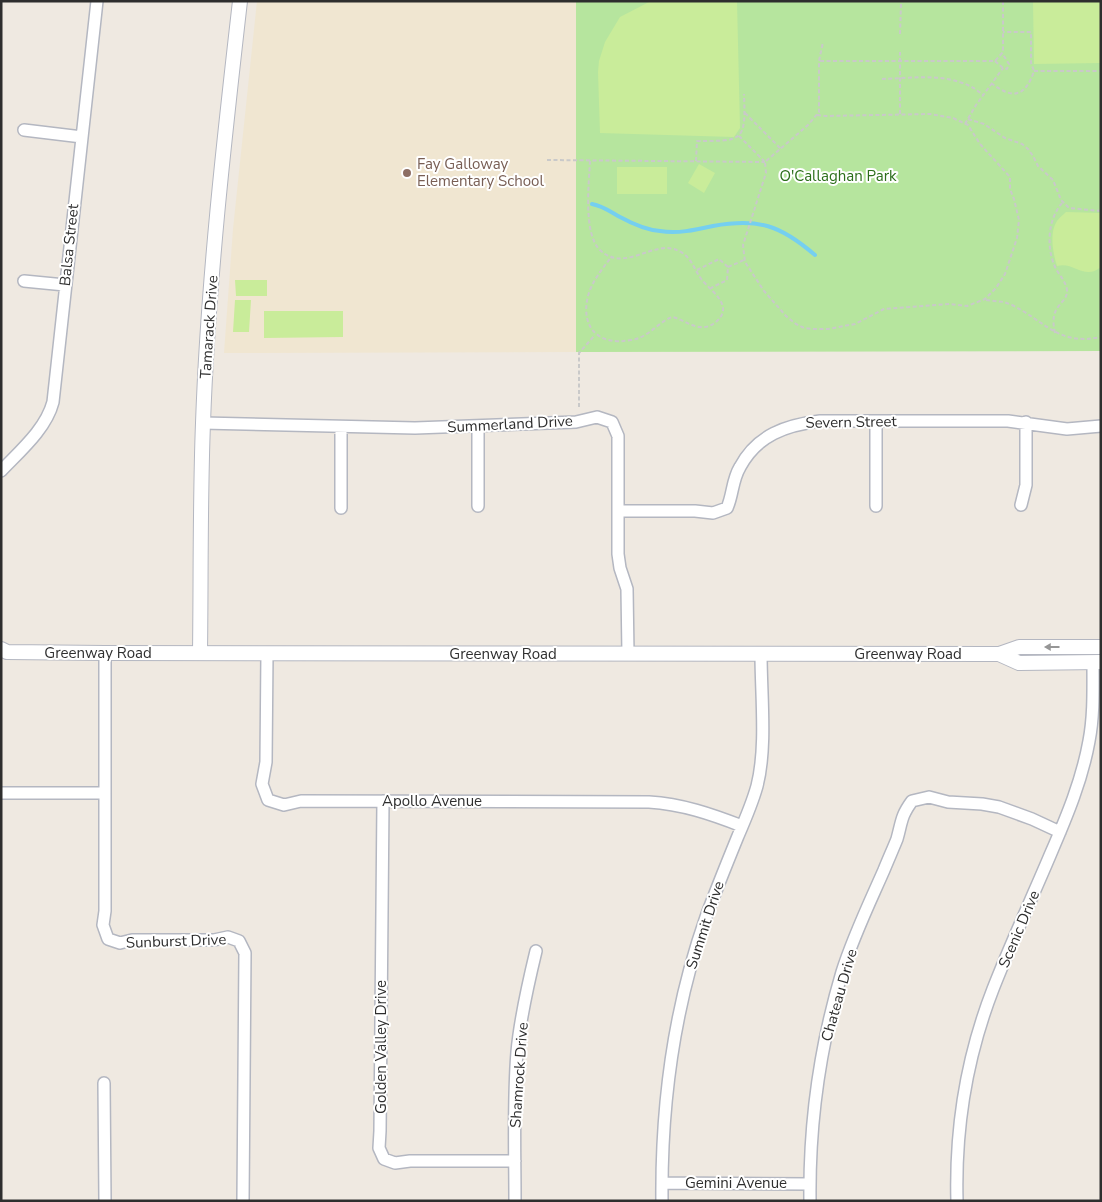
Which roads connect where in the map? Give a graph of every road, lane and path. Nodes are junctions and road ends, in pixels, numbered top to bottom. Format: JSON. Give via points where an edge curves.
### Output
{"nodes":[{"id":1,"x":97,"y":1,"type":"edge"},
{"id":2,"x":240,"y":1,"type":"edge"},
{"id":3,"x":1003,"y":1,"type":"edge"},
{"id":4,"x":901,"y":3,"type":"dead end"},
{"id":5,"x":1003,"y":32,"type":"junction"},
{"id":6,"x":900,"y":34,"type":"dead end"},
{"id":7,"x":823,"y":42,"type":"dead end"},
{"id":8,"x":900,"y":52,"type":"dead end"},
{"id":9,"x":1002,"y":54,"type":"junction"},
{"id":10,"x":900,"y":61,"type":"junction"},
{"id":11,"x":995,"y":61,"type":"junction"},
{"id":12,"x":820,"y":62,"type":"junction"},
{"id":13,"x":1003,"y":68,"type":"junction"},
{"id":14,"x":1034,"y":71,"type":"junction"},
{"id":15,"x":1101,"y":71,"type":"edge"},
{"id":16,"x":882,"y":79,"type":"dead end"},
{"id":17,"x":900,"y":79,"type":"junction"},
{"id":18,"x":991,"y":83,"type":"junction"},
{"id":19,"x":744,"y":94,"type":"dead end"},
{"id":20,"x":983,"y":94,"type":"junction"},
{"id":21,"x":745,"y":113,"type":"junction"},
{"id":22,"x":817,"y":115,"type":"junction"},
{"id":23,"x":900,"y":115,"type":"junction"},
{"id":24,"x":968,"y":119,"type":"junction"},
{"id":25,"x":965,"y":124,"type":"junction"},
{"id":26,"x":24,"y":130,"type":"dead end"},
{"id":27,"x":739,"y":136,"type":"junction"},
{"id":28,"x":82,"y":137,"type":"junction"},
{"id":29,"x":780,"y":148,"type":"junction"},
{"id":30,"x":547,"y":160,"type":"dead end"},
{"id":31,"x":590,"y":161,"type":"junction"},
{"id":32,"x":696,"y":161,"type":"junction"},
{"id":33,"x":765,"y":162,"type":"junction"},
{"id":34,"x":1063,"y":202,"type":"junction"},
{"id":35,"x":1101,"y":211,"type":"edge"},
{"id":36,"x":612,"y":256,"type":"junction"},
{"id":37,"x":744,"y":260,"type":"junction"},
{"id":38,"x":728,"y":267,"type":"junction"},
{"id":39,"x":697,"y":270,"type":"junction"},
{"id":40,"x":24,"y":281,"type":"dead end"},
{"id":41,"x":65,"y":285,"type":"junction"},
{"id":42,"x":711,"y":288,"type":"junction"},
{"id":43,"x":985,"y":299,"type":"junction"},
{"id":44,"x":1055,"y":333,"type":"junction"},
{"id":45,"x":595,"y":335,"type":"junction"},
{"id":46,"x":1101,"y":336,"type":"edge"},
{"id":47,"x":579,"y":407,"type":"dead end"},
{"id":48,"x":876,"y":421,"type":"junction"},
{"id":49,"x":1026,"y":422,"type":"junction"},
{"id":50,"x":203,"y":423,"type":"junction"},
{"id":51,"x":478,"y":426,"type":"junction"},
{"id":52,"x":1101,"y":426,"type":"edge"},
{"id":53,"x":342,"y":427,"type":"junction"},
{"id":54,"x":1,"y":471,"type":"edge"},
{"id":55,"x":1021,"y":505,"type":"dead end"},
{"id":56,"x":478,"y":506,"type":"dead end"},
{"id":57,"x":876,"y":506,"type":"dead end"},
{"id":58,"x":341,"y":508,"type":"dead end"},
{"id":59,"x":618,"y":511,"type":"junction"},
{"id":60,"x":1101,"y":647,"type":"edge"},
{"id":61,"x":3,"y":653,"type":"edge"},
{"id":62,"x":105,"y":653,"type":"junction"},
{"id":63,"x":267,"y":653,"type":"junction"},
{"id":64,"x":200,"y":654,"type":"junction"},
{"id":65,"x":628,"y":654,"type":"junction"},
{"id":66,"x":761,"y":654,"type":"junction"},
{"id":67,"x":999,"y":654,"type":"junction"},
{"id":68,"x":1097,"y":662,"type":"edge"},
{"id":69,"x":1,"y":793,"type":"edge"},
{"id":70,"x":105,"y":793,"type":"junction"},
{"id":71,"x":383,"y":801,"type":"junction"},
{"id":72,"x":742,"y":826,"type":"junction"},
{"id":73,"x":1060,"y":832,"type":"junction"},
{"id":74,"x":536,"y":950,"type":"dead end"},
{"id":75,"x":104,"y":1083,"type":"dead end"},
{"id":76,"x":515,"y":1161,"type":"junction"},
{"id":77,"x":662,"y":1183,"type":"junction"},
{"id":78,"x":810,"y":1184,"type":"junction"},
{"id":79,"x":105,"y":1201,"type":"edge"},
{"id":80,"x":243,"y":1201,"type":"edge"},
{"id":81,"x":515,"y":1201,"type":"edge"},
{"id":82,"x":662,"y":1201,"type":"edge"},
{"id":83,"x":810,"y":1201,"type":"edge"},
{"id":84,"x":957,"y":1201,"type":"edge"}],
"edges":[{"from":1,"to":28,"type":"street","name":"Balsa Street"},
{"from":2,"to":50,"type":"street","name":"Tamarack Drive","via":[[217,213]]},
{"from":3,"to":5,"type":"path"},
{"from":4,"to":6,"type":"path"},
{"from":5,"to":9,"type":"path"},
{"from":5,"to":14,"type":"path","via":[[1031,32]]},
{"from":7,"to":12,"type":"path"},
{"from":8,"to":10,"type":"path"},
{"from":9,"to":11,"type":"path"},
{"from":9,"to":13,"type":"path","via":[[1009,64]]},
{"from":10,"to":11,"type":"path"},
{"from":10,"to":12,"type":"path"},
{"from":10,"to":17,"type":"path"},
{"from":11,"to":13,"type":"path"},
{"from":12,"to":22,"type":"path"},
{"from":13,"to":18,"type":"path"},
{"from":14,"to":15,"type":"path"},
{"from":14,"to":18,"type":"path","via":[[1028,84],[1017,94],[1002,92]]},
{"from":16,"to":17,"type":"path"},
{"from":17,"to":20,"type":"path","via":[[953,80],[970,84]]},
{"from":17,"to":23,"type":"path"},
{"from":18,"to":20,"type":"path"},
{"from":19,"to":21,"type":"path"},
{"from":20,"to":24,"type":"path"},
{"from":21,"to":27,"type":"path","via":[[744,127]]},
{"from":21,"to":29,"type":"path"},
{"from":22,"to":23,"type":"path"},
{"from":22,"to":29,"type":"path"},
{"from":23,"to":25,"type":"path","via":[[936,115]]},
{"from":24,"to":25,"type":"path"},
{"from":24,"to":34,"type":"path","via":[[984,124],[1028,149],[1038,166],[1053,180]]},
{"from":25,"to":43,"type":"path","via":[[1010,177],[1018,220],[1017,238],[1005,274]]},
{"from":26,"to":28,"type":"street"},
{"from":27,"to":32,"type":"path","via":[[729,141],[697,141]]},
{"from":27,"to":33,"type":"path"},
{"from":28,"to":41,"type":"street","name":"Balsa Street"},
{"from":29,"to":33,"type":"path"},
{"from":30,"to":31,"type":"path"},
{"from":31,"to":32,"type":"path"},
{"from":31,"to":36,"type":"path","via":[[592,236],[600,250]]},
{"from":32,"to":33,"type":"path"},
{"from":33,"to":37,"type":"path","via":[[766,173],[743,245]]},
{"from":34,"to":35,"type":"path","via":[[1069,208]]},
{"from":34,"to":44,"type":"path","via":[[1050,232],[1050,252],[1067,289],[1065,298],[1054,312]]},
{"from":36,"to":39,"type":"path","via":[[623,259],[661,248],[674,249],[687,256]]},
{"from":36,"to":45,"type":"path","via":[[588,297],[588,325]]},
{"from":37,"to":38,"type":"path"},
{"from":37,"to":43,"type":"path","via":[[777,306],[804,328],[828,329],[855,324],[884,309],[950,304],[967,306]]},
{"from":38,"to":39,"type":"path","via":[[718,259]]},
{"from":38,"to":42,"type":"path","via":[[727,280]]},
{"from":39,"to":42,"type":"path"},
{"from":40,"to":41,"type":"street"},
{"from":41,"to":54,"type":"street","name":"Balsa Street","via":[[50,413]]},
{"from":42,"to":45,"type":"path","via":[[721,301],[722,313],[707,327],[672,318],[640,339],[620,341]]},
{"from":43,"to":44,"type":"path","via":[[1012,305]]},
{"from":44,"to":46,"type":"path","via":[[1076,339]]},
{"from":45,"to":47,"type":"path","via":[[579,353]]},
{"from":48,"to":49,"type":"street","name":"Severn Street"},
{"from":48,"to":57,"type":"street"},
{"from":48,"to":59,"type":"street","name":"Severn Street","via":[[820,421],[779,430],[757,444],[740,467],[727,508],[713,514]]},
{"from":49,"to":52,"type":"street","name":"Severn Street","via":[[1067,429]]},
{"from":49,"to":55,"type":"street","via":[[1026,484]]},
{"from":50,"to":53,"type":"street","name":"Summerland Drive"},
{"from":50,"to":64,"type":"street","name":"Tamarack Drive"},
{"from":51,"to":53,"type":"street","name":"Summerland Drive"},
{"from":51,"to":56,"type":"street"},
{"from":51,"to":59,"type":"street","name":"Summerland Drive","via":[[576,422],[597,417],[612,422],[618,436]]},
{"from":53,"to":58,"type":"street"},
{"from":59,"to":65,"type":"street","name":"Summerland Drive","via":[[618,554],[628,589]]},
{"from":60,"to":67,"type":"street","name":"Greenway Road","one_way":true,"via":[[1019,648]]},
{"from":61,"to":62,"type":"street","name":"Greenway Road"},
{"from":62,"to":64,"type":"street","name":"Greenway Road"},
{"from":62,"to":70,"type":"street","name":"Sunburst Drive"},
{"from":63,"to":64,"type":"street","name":"Greenway Road"},
{"from":63,"to":65,"type":"street","name":"Greenway Road"},
{"from":63,"to":71,"type":"street","name":"Apollo Avenue","via":[[266,762],[262,784],[268,800],[284,805],[301,801]]},
{"from":65,"to":66,"type":"street","name":"Greenway Road"},
{"from":66,"to":67,"type":"street","name":"Greenway Road"},
{"from":66,"to":72,"type":"street","name":"Summit Drive","via":[[761,764],[757,786]]},
{"from":67,"to":68,"type":"street","name":"Greenway Road","via":[[1019,663]]},
{"from":68,"to":73,"type":"street","name":"Scenic Drive","via":[[1090,739],[1074,797]]},
{"from":69,"to":70,"type":"street"},
{"from":70,"to":80,"type":"street","name":"Sunburst Drive","via":[[104,925],[108,939],[120,943],[228,937],[239,941],[244,953]]},
{"from":71,"to":72,"type":"street","name":"Apollo Avenue","via":[[669,803]]},
{"from":71,"to":76,"type":"street","name":"Golden Valley Drive","via":[[379,1148],[384,1159],[395,1163]]},
{"from":72,"to":77,"type":"street","name":"Summit Drive","via":[[706,918],[684,991],[669,1075]]},
{"from":73,"to":78,"type":"street","name":"Chateau Drive","via":[[998,807],[929,797],[912,800],[903,814],[897,839],[857,933],[832,1011],[813,1112]]},
{"from":73,"to":84,"type":"street","name":"Scenic Drive","via":[[993,989],[980,1028],[962,1106],[956,1160]]},
{"from":74,"to":76,"type":"street","name":"Shamrock Drive","via":[[517,1051]]},
{"from":75,"to":79,"type":"street"},
{"from":76,"to":81,"type":"street","name":"Shamrock Drive"},
{"from":77,"to":78,"type":"street","name":"Gemini Avenue"},
{"from":77,"to":82,"type":"street","name":"Summit Drive"},
{"from":78,"to":83,"type":"street","name":"Chateau Drive"}]}
